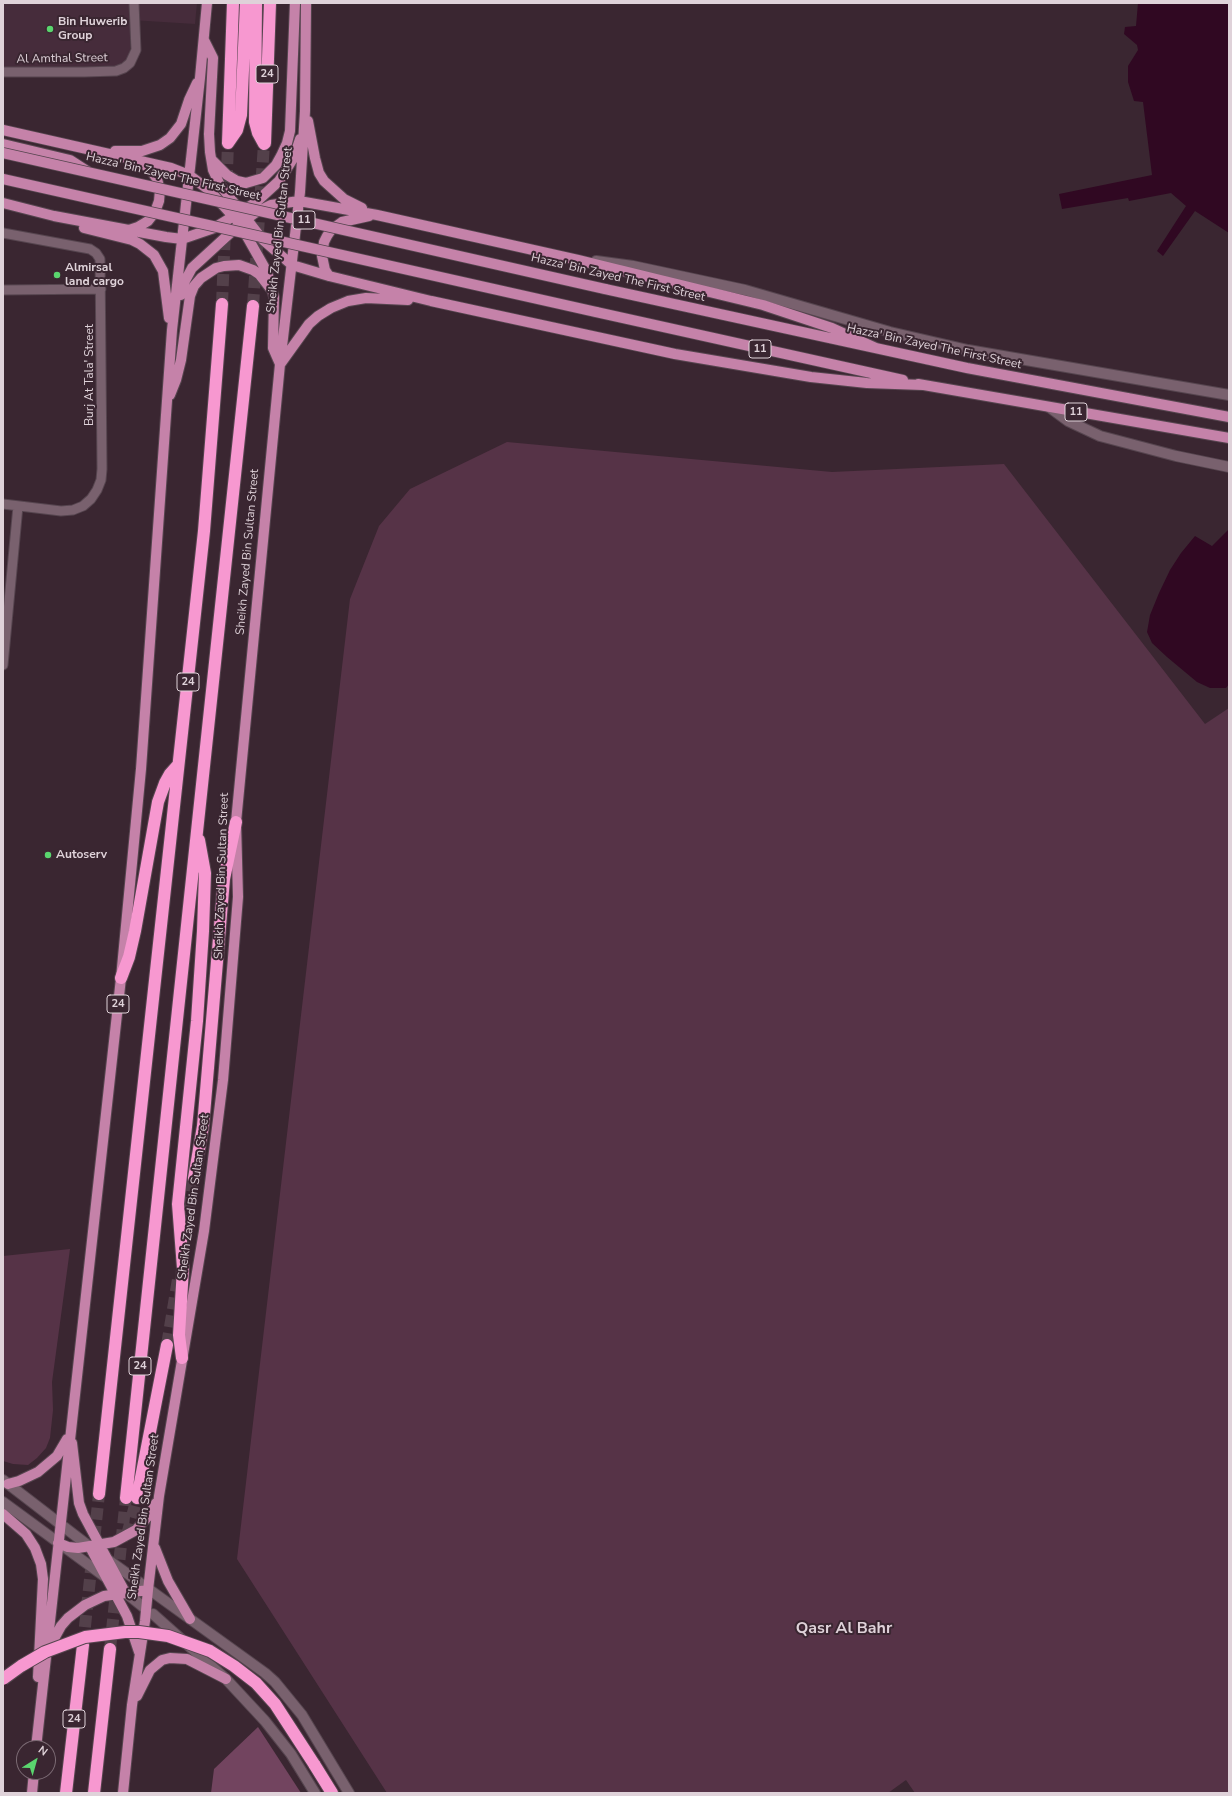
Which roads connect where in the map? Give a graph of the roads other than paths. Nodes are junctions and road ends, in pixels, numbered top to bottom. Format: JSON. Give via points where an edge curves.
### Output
{"nodes":[{"id":1,"x":134,"y":3,"type":"edge"},
{"id":2,"x":206,"y":3,"type":"edge"},
{"id":3,"x":233,"y":3,"type":"edge"},
{"id":4,"x":246,"y":3,"type":"edge"},
{"id":5,"x":256,"y":3,"type":"edge"},
{"id":6,"x":270,"y":3,"type":"edge"},
{"id":7,"x":295,"y":3,"type":"edge"},
{"id":8,"x":306,"y":3,"type":"edge"},
{"id":9,"x":204,"y":40,"type":"junction"},
{"id":10,"x":3,"y":72,"type":"edge"},
{"id":11,"x":200,"y":78,"type":"junction"},
{"id":12,"x":305,"y":111,"type":"junction"},
{"id":13,"x":3,"y":130,"type":"edge"},
{"id":14,"x":3,"y":144,"type":"edge"},
{"id":15,"x":90,"y":150,"type":"junction"},
{"id":16,"x":3,"y":153,"type":"edge"},
{"id":17,"x":211,"y":158,"type":"junction"},
{"id":18,"x":141,"y":162,"type":"junction"},
{"id":19,"x":87,"y":171,"type":"junction"},
{"id":20,"x":189,"y":175,"type":"junction"},
{"id":21,"x":3,"y":178,"type":"edge"},
{"id":22,"x":299,"y":201,"type":"junction"},
{"id":23,"x":3,"y":203,"type":"edge"},
{"id":24,"x":377,"y":215,"type":"junction"},
{"id":25,"x":54,"y":216,"type":"junction"},
{"id":26,"x":241,"y":218,"type":"junction"},
{"id":27,"x":127,"y":230,"type":"junction"},
{"id":28,"x":3,"y":233,"type":"edge"},
{"id":29,"x":182,"y":239,"type":"junction"},
{"id":30,"x":578,"y":260,"type":"junction"},
{"id":31,"x":292,"y":265,"type":"junction"},
{"id":32,"x":329,"y":276,"type":"junction"},
{"id":33,"x":101,"y":289,"type":"junction"},
{"id":34,"x":3,"y":290,"type":"edge"},
{"id":35,"x":274,"y":297,"type":"junction"},
{"id":36,"x":431,"y":301,"type":"junction"},
{"id":37,"x":222,"y":304,"type":"tunnel mouth"},
{"id":38,"x":253,"y":306,"type":"tunnel mouth"},
{"id":39,"x":172,"y":330,"type":"junction"},
{"id":40,"x":876,"y":348,"type":"junction"},
{"id":41,"x":280,"y":364,"type":"junction"},
{"id":42,"x":923,"y":385,"type":"junction"},
{"id":43,"x":1229,"y":395,"type":"edge"},
{"id":44,"x":167,"y":401,"type":"junction"},
{"id":45,"x":1049,"y":407,"type":"junction"},
{"id":46,"x":1229,"y":416,"type":"edge"},
{"id":47,"x":1229,"y":438,"type":"edge"},
{"id":48,"x":1229,"y":467,"type":"edge"},
{"id":49,"x":3,"y":504,"type":"edge"},
{"id":50,"x":18,"y":506,"type":"junction"},
{"id":51,"x":3,"y":665,"type":"edge"},
{"id":52,"x":178,"y":765,"type":"junction"},
{"id":53,"x":236,"y":822,"type":"junction"},
{"id":54,"x":197,"y":833,"type":"junction"},
{"id":55,"x":121,"y":978,"type":"junction"},
{"id":56,"x":194,"y":1178,"type":"tunnel mouth"},
{"id":57,"x":167,"y":1345,"type":"tunnel mouth"},
{"id":58,"x":182,"y":1358,"type":"junction"},
{"id":59,"x":70,"y":1434,"type":"junction"},
{"id":60,"x":6,"y":1482,"type":"edge"},
{"id":61,"x":99,"y":1494,"type":"tunnel mouth"},
{"id":62,"x":159,"y":1496,"type":"junction"},
{"id":63,"x":3,"y":1502,"type":"edge"},
{"id":64,"x":3,"y":1514,"type":"edge"},
{"id":65,"x":60,"y":1522,"type":"junction"},
{"id":66,"x":58,"y":1543,"type":"junction"},
{"id":67,"x":154,"y":1543,"type":"junction"},
{"id":68,"x":95,"y":1546,"type":"junction"},
{"id":69,"x":107,"y":1560,"type":"junction"},
{"id":70,"x":105,"y":1577,"type":"junction"},
{"id":71,"x":148,"y":1590,"type":"junction"},
{"id":72,"x":125,"y":1592,"type":"junction"},
{"id":73,"x":114,"y":1593,"type":"junction"},
{"id":74,"x":150,"y":1611,"type":"junction"},
{"id":75,"x":190,"y":1619,"type":"junction"},
{"id":76,"x":82,"y":1645,"type":"tunnel mouth"},
{"id":77,"x":110,"y":1649,"type":"tunnel mouth"},
{"id":78,"x":46,"y":1652,"type":"junction"},
{"id":79,"x":140,"y":1654,"type":"junction"},
{"id":80,"x":3,"y":1679,"type":"edge"},
{"id":81,"x":226,"y":1679,"type":"junction"},
{"id":82,"x":41,"y":1701,"type":"junction"},
{"id":83,"x":132,"y":1705,"type":"junction"},
{"id":84,"x":37,"y":1740,"type":"edge"},
{"id":85,"x":31,"y":1780,"type":"edge"},
{"id":86,"x":33,"y":1780,"type":"edge"},
{"id":87,"x":26,"y":1793,"type":"edge"},
{"id":88,"x":32,"y":1793,"type":"edge"},
{"id":89,"x":66,"y":1793,"type":"edge"},
{"id":90,"x":94,"y":1793,"type":"edge"},
{"id":91,"x":124,"y":1793,"type":"edge"},
{"id":92,"x":315,"y":1793,"type":"edge"},
{"id":93,"x":332,"y":1793,"type":"edge"},
{"id":94,"x":349,"y":1793,"type":"edge"}],
"edges":[{"from":1,"to":10,"type":"street","name":"Al Amthal Street","via":[[136,50],[130,63],[124,68],[116,71]]},
{"from":2,"to":9,"type":"main road","number":"24"},
{"from":3,"to":4,"type":"highway","via":[[228,143],[237,130],[241,115]]},
{"from":5,"to":6,"type":"highway","name":"Sheikh Zayed Bin Sultan Street","number":"24","via":[[255,122],[264,144]]},
{"from":7,"to":17,"type":"main road","via":[[290,131],[281,156],[263,178],[246,183],[227,175]]},
{"from":8,"to":12,"type":"main road","name":"Sheikh Zayed Bin Sultan Street"},
{"from":9,"to":11,"type":"main road","number":"24"},
{"from":9,"to":17,"type":"main road","via":[[213,64],[209,134]]},
{"from":11,"to":15,"type":"main road","via":[[181,124],[163,143],[142,151]]},
{"from":11,"to":20,"type":"main road","number":"24"},
{"from":12,"to":22,"type":"main road","name":"Sheikh Zayed Bin Sultan Street"},
{"from":12,"to":24,"type":"main road","via":[[319,173],[324,181],[344,199]]},
{"from":12,"to":26,"type":"main road","via":[[299,142],[287,169],[279,181]]},
{"from":13,"to":15,"type":"main road"},
{"from":14,"to":19,"type":"main road","via":[[70,160]]},
{"from":15,"to":18,"type":"main road"},
{"from":16,"to":19,"type":"main road","name":"Hazza' Bin Zayed The First Street","number":"11","bridge":true},
{"from":17,"to":26,"type":"main road","via":[[220,185]]},
{"from":18,"to":20,"type":"main road","via":[[171,168]]},
{"from":18,"to":27,"type":"main road","via":[[157,179],[160,190],[159,202],[148,221]]},
{"from":19,"to":40,"type":"main road","name":"Hazza' Bin Zayed The First Street","number":"11","bridge":true},
{"from":20,"to":26,"type":"main road"},
{"from":20,"to":29,"type":"main road","number":"24"},
{"from":21,"to":42,"type":"main road","number":"11","bridge":true},
{"from":22,"to":24,"type":"main road"},
{"from":22,"to":26,"type":"main road","via":[[271,205]]},
{"from":22,"to":31,"type":"main road","name":"Sheikh Zayed Bin Sultan Street"},
{"from":23,"to":25,"type":"main road"},
{"from":24,"to":30,"type":"main road"},
{"from":24,"to":32,"type":"main road","via":[[349,219],[331,230],[324,242],[322,256]]},
{"from":25,"to":27,"type":"main road"},
{"from":25,"to":39,"type":"main road","via":[[87,229],[132,240],[154,254],[163,271]]},
{"from":26,"to":29,"type":"main road"},
{"from":26,"to":31,"type":"main road"},
{"from":26,"to":35,"type":"main road","via":[[270,278]]},
{"from":26,"to":39,"type":"main road","via":[[188,274],[182,287]]},
{"from":27,"to":29,"type":"main road"},
{"from":28,"to":33,"type":"street","name":"Burj At Tala' Street","via":[[90,249],[100,259]]},
{"from":29,"to":39,"type":"main road","number":"24"},
{"from":30,"to":40,"type":"main road","via":[[768,306],[832,328]]},
{"from":30,"to":43,"type":"street","via":[[633,266],[745,290],[890,332],[968,350]]},
{"from":31,"to":32,"type":"main road"},
{"from":31,"to":41,"type":"main road","name":"Sheikh Zayed Bin Sultan Street"},
{"from":32,"to":36,"type":"main road"},
{"from":33,"to":34,"type":"street"},
{"from":33,"to":50,"type":"street","name":"Burj At Tala' Street","via":[[102,469],[98,490],[83,506],[73,510]]},
{"from":35,"to":41,"type":"main road","via":[[272,342]]},
{"from":35,"to":44,"type":"main road","via":[[264,280],[253,270],[239,265],[209,271],[201,278],[190,296],[179,370]]},
{"from":36,"to":41,"type":"main road","via":[[366,298],[340,304],[309,324]]},
{"from":36,"to":42,"type":"main road","via":[[740,366],[861,383]]},
{"from":37,"to":52,"type":"highway","number":"24","via":[[204,531]]},
{"from":38,"to":54,"type":"highway","name":"Sheikh Zayed Bin Sultan Street","number":"24"},
{"from":39,"to":44,"type":"main road","number":"24"},
{"from":40,"to":46,"type":"main road","name":"Hazza' Bin Zayed The First Street","number":"11","via":[[967,368]]},
{"from":41,"to":53,"type":"main road","name":"Sheikh Zayed Bin Sultan Street"},
{"from":42,"to":45,"type":"main road","number":"11"},
{"from":44,"to":55,"type":"main road","number":"24","via":[[141,770]]},
{"from":45,"to":47,"type":"main road","number":"11"},
{"from":45,"to":48,"type":"street","via":[[1068,421],[1100,436]]},
{"from":49,"to":50,"type":"street","name":"Burj At Tala' Street"},
{"from":50,"to":51,"type":"street"},
{"from":52,"to":55,"type":"highway","via":[[168,778],[158,802],[132,944]]},
{"from":52,"to":61,"type":"highway","number":"24"},
{"from":53,"to":56,"type":"highway","via":[[224,879],[206,1090]]},
{"from":53,"to":58,"type":"main road","name":"Sheikh Zayed Bin Sultan Street","via":[[238,898],[223,1080],[204,1231]]},
{"from":54,"to":57,"type":"highway","name":"Sheikh Zayed Bin Sultan Street","number":"24","via":[[131,1498]]},
{"from":54,"to":58,"type":"highway","via":[[204,859],[204,894],[197,1021],[178,1204],[183,1268],[179,1335]]},
{"from":55,"to":59,"type":"main road","number":"24"},
{"from":58,"to":62,"type":"main road","name":"Sheikh Zayed Bin Sultan Street"},
{"from":59,"to":60,"type":"main road","via":[[57,1456],[48,1465],[29,1478]]},
{"from":59,"to":65,"type":"main road","number":"24"},
{"from":59,"to":68,"type":"main road","via":[[80,1503]]},
{"from":60,"to":65,"type":"street"},
{"from":62,"to":67,"type":"main road","name":"Sheikh Zayed Bin Sultan Street"},
{"from":62,"to":68,"type":"main road","via":[[150,1514],[136,1530],[114,1542]]},
{"from":63,"to":66,"type":"street"},
{"from":64,"to":82,"type":"main road","via":[[26,1534],[41,1564],[43,1579],[38,1676]]},
{"from":65,"to":66,"type":"main road","number":"24"},
{"from":65,"to":68,"type":"street"},
{"from":66,"to":68,"type":"main road","via":[[68,1547]]},
{"from":66,"to":70,"type":"street"},
{"from":66,"to":78,"type":"main road"},
{"from":67,"to":71,"type":"main road","name":"Sheikh Zayed Bin Sultan Street"},
{"from":67,"to":75,"type":"main road","via":[[168,1580]]},
{"from":68,"to":69,"type":"street"},
{"from":68,"to":70,"type":"main road"},
{"from":69,"to":71,"type":"street"},
{"from":69,"to":72,"type":"main road"},
{"from":70,"to":72,"type":"street"},
{"from":70,"to":73,"type":"main road"},
{"from":71,"to":72,"type":"main road"},
{"from":71,"to":74,"type":"main road","name":"Sheikh Zayed Bin Sultan Street"},
{"from":71,"to":75,"type":"street"},
{"from":72,"to":73,"type":"main road"},
{"from":72,"to":74,"type":"street"},
{"from":73,"to":78,"type":"main road","via":[[94,1600],[68,1618]]},
{"from":73,"to":79,"type":"main road","via":[[127,1616]]},
{"from":74,"to":79,"type":"main road","name":"Sheikh Zayed Bin Sultan Street"},
{"from":74,"to":81,"type":"street"},
{"from":75,"to":94,"type":"street","via":[[265,1673],[284,1692],[302,1715]]},
{"from":76,"to":89,"type":"highway","number":"24"},
{"from":77,"to":90,"type":"highway","number":"24"},
{"from":78,"to":82,"type":"main road"},
{"from":79,"to":83,"type":"main road","name":"Sheikh Zayed Bin Sultan Street"},
{"from":80,"to":93,"type":"highway","bridge":true,"via":[[45,1652],[85,1637],[125,1632],[168,1636],[210,1651],[246,1674],[276,1704]]},
{"from":81,"to":83,"type":"main road","via":[[187,1659],[162,1660],[150,1670]]},
{"from":81,"to":92,"type":"street","via":[[280,1739]]},
{"from":82,"to":84,"type":"main road"},
{"from":83,"to":91,"type":"main road","name":"Sheikh Zayed Bin Sultan Street"},
{"from":85,"to":87,"type":"main road"},
{"from":86,"to":88,"type":"main road"}]}
